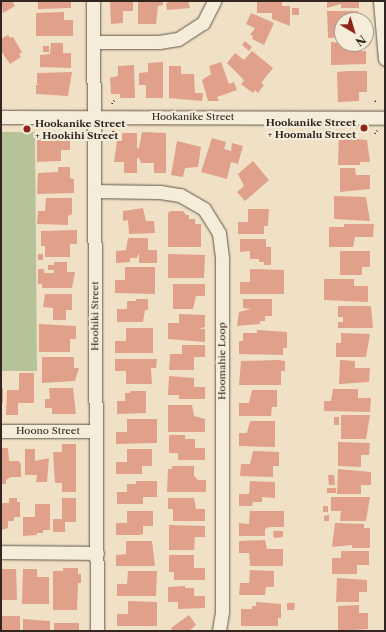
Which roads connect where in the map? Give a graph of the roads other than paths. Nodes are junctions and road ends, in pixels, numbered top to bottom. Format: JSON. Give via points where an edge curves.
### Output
{"nodes":[{"id":1,"x":93,"y":1,"type":"edge"},
{"id":2,"x":214,"y":1,"type":"edge"},
{"id":3,"x":380,"y":1,"type":"edge"},
{"id":4,"x":93,"y":42,"type":"junction"},
{"id":5,"x":385,"y":59,"type":"edge"},
{"id":6,"x":1,"y":117,"type":"edge"},
{"id":7,"x":94,"y":117,"type":"junction"},
{"id":8,"x":385,"y":118,"type":"edge"},
{"id":9,"x":94,"y":191,"type":"junction"},
{"id":10,"x":1,"y":431,"type":"edge"},
{"id":11,"x":96,"y":431,"type":"junction"},
{"id":12,"x":1,"y":552,"type":"edge"},
{"id":13,"x":97,"y":552,"type":"junction"},
{"id":14,"x":97,"y":631,"type":"edge"},
{"id":15,"x":218,"y":631,"type":"edge"}],
"edges":[{"from":1,"to":4,"type":"street","name":"Hoohiki Street"},
{"from":2,"to":4,"type":"street","via":[[203,23],[178,39],[159,42]]},
{"from":3,"to":5,"type":"street"},
{"from":4,"to":7,"type":"street","name":"Hoohiki Street"},
{"from":6,"to":7,"type":"street","name":"Hookanike Street"},
{"from":7,"to":8,"type":"street","name":"Hookanike Street"},
{"from":7,"to":9,"type":"street","name":"Hoohiki Street"},
{"from":9,"to":11,"type":"street","name":"Hoohiki Street"},
{"from":9,"to":15,"type":"street","name":"Hoomahie Loop","via":[[160,192],[180,195],[204,209],[219,233],[222,259],[222,612]]},
{"from":10,"to":11,"type":"street","name":"Hoono Street"},
{"from":11,"to":13,"type":"street","name":"Hoohiki Street"},
{"from":12,"to":13,"type":"street"},
{"from":13,"to":14,"type":"street","name":"Hoohiki Street"}]}
